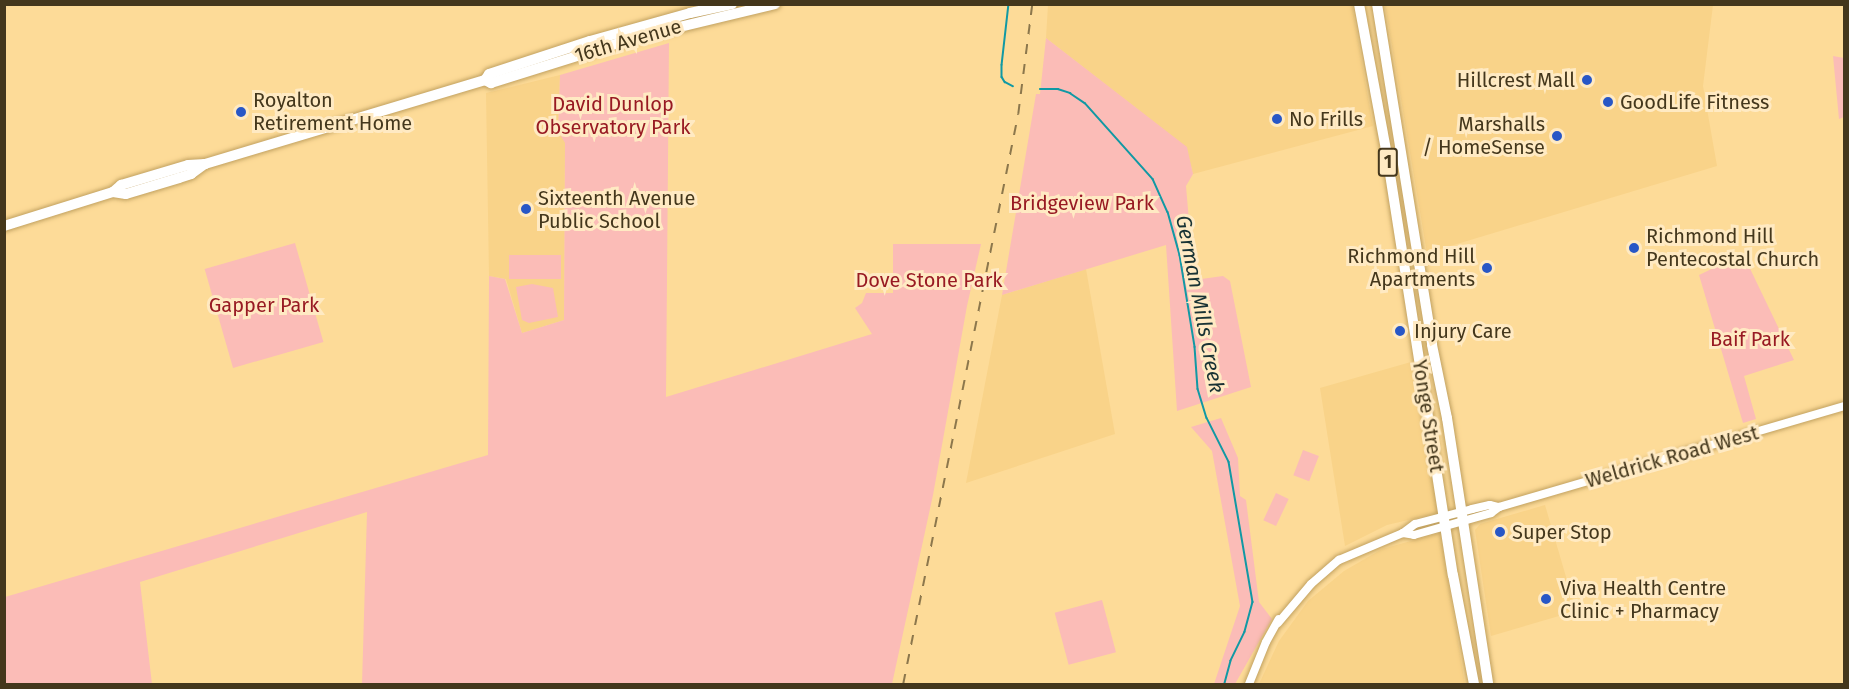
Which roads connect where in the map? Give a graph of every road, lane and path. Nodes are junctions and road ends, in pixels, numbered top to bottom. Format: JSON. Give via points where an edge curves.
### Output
{"nodes":[{"id":1,"x":732,"y":4,"type":"edge"},
{"id":2,"x":775,"y":4,"type":"edge"},
{"id":3,"x":1359,"y":4,"type":"edge"},
{"id":4,"x":1377,"y":4,"type":"edge"},
{"id":5,"x":485,"y":80,"type":"junction"},
{"id":6,"x":4,"y":226,"type":"edge"},
{"id":7,"x":1845,"y":406,"type":"edge"},
{"id":8,"x":1462,"y":517,"type":"junction"},
{"id":9,"x":1445,"y":520,"type":"junction"},
{"id":10,"x":1250,"y":684,"type":"edge"},
{"id":11,"x":1474,"y":684,"type":"edge"},
{"id":12,"x":1488,"y":684,"type":"edge"}],
"edges":[{"from":1,"to":5,"type":"main road","name":"16th Avenue","via":[[582,44],[488,74]]},
{"from":2,"to":5,"type":"main road","name":"16th Avenue","via":[[638,37],[491,83]]},
{"from":3,"to":9,"type":"main road","name":"Yonge Street","number":"1"},
{"from":4,"to":8,"type":"main road","name":"Yonge Street","number":"1"},
{"from":5,"to":6,"type":"main road","name":"16th Avenue","via":[[205,164],[185,176],[126,194],[113,192]]},
{"from":7,"to":8,"type":"street","name":"Weldrick Road West"},
{"from":8,"to":9,"type":"street","name":"Weldrick Road West"},
{"from":8,"to":12,"type":"main road","name":"Yonge Street","number":"1"},
{"from":9,"to":10,"type":"street","name":"Weldrick Road West","via":[[1415,524],[1339,560],[1278,623]]},
{"from":9,"to":11,"type":"main road","name":"Yonge Street","number":"1"}]}
